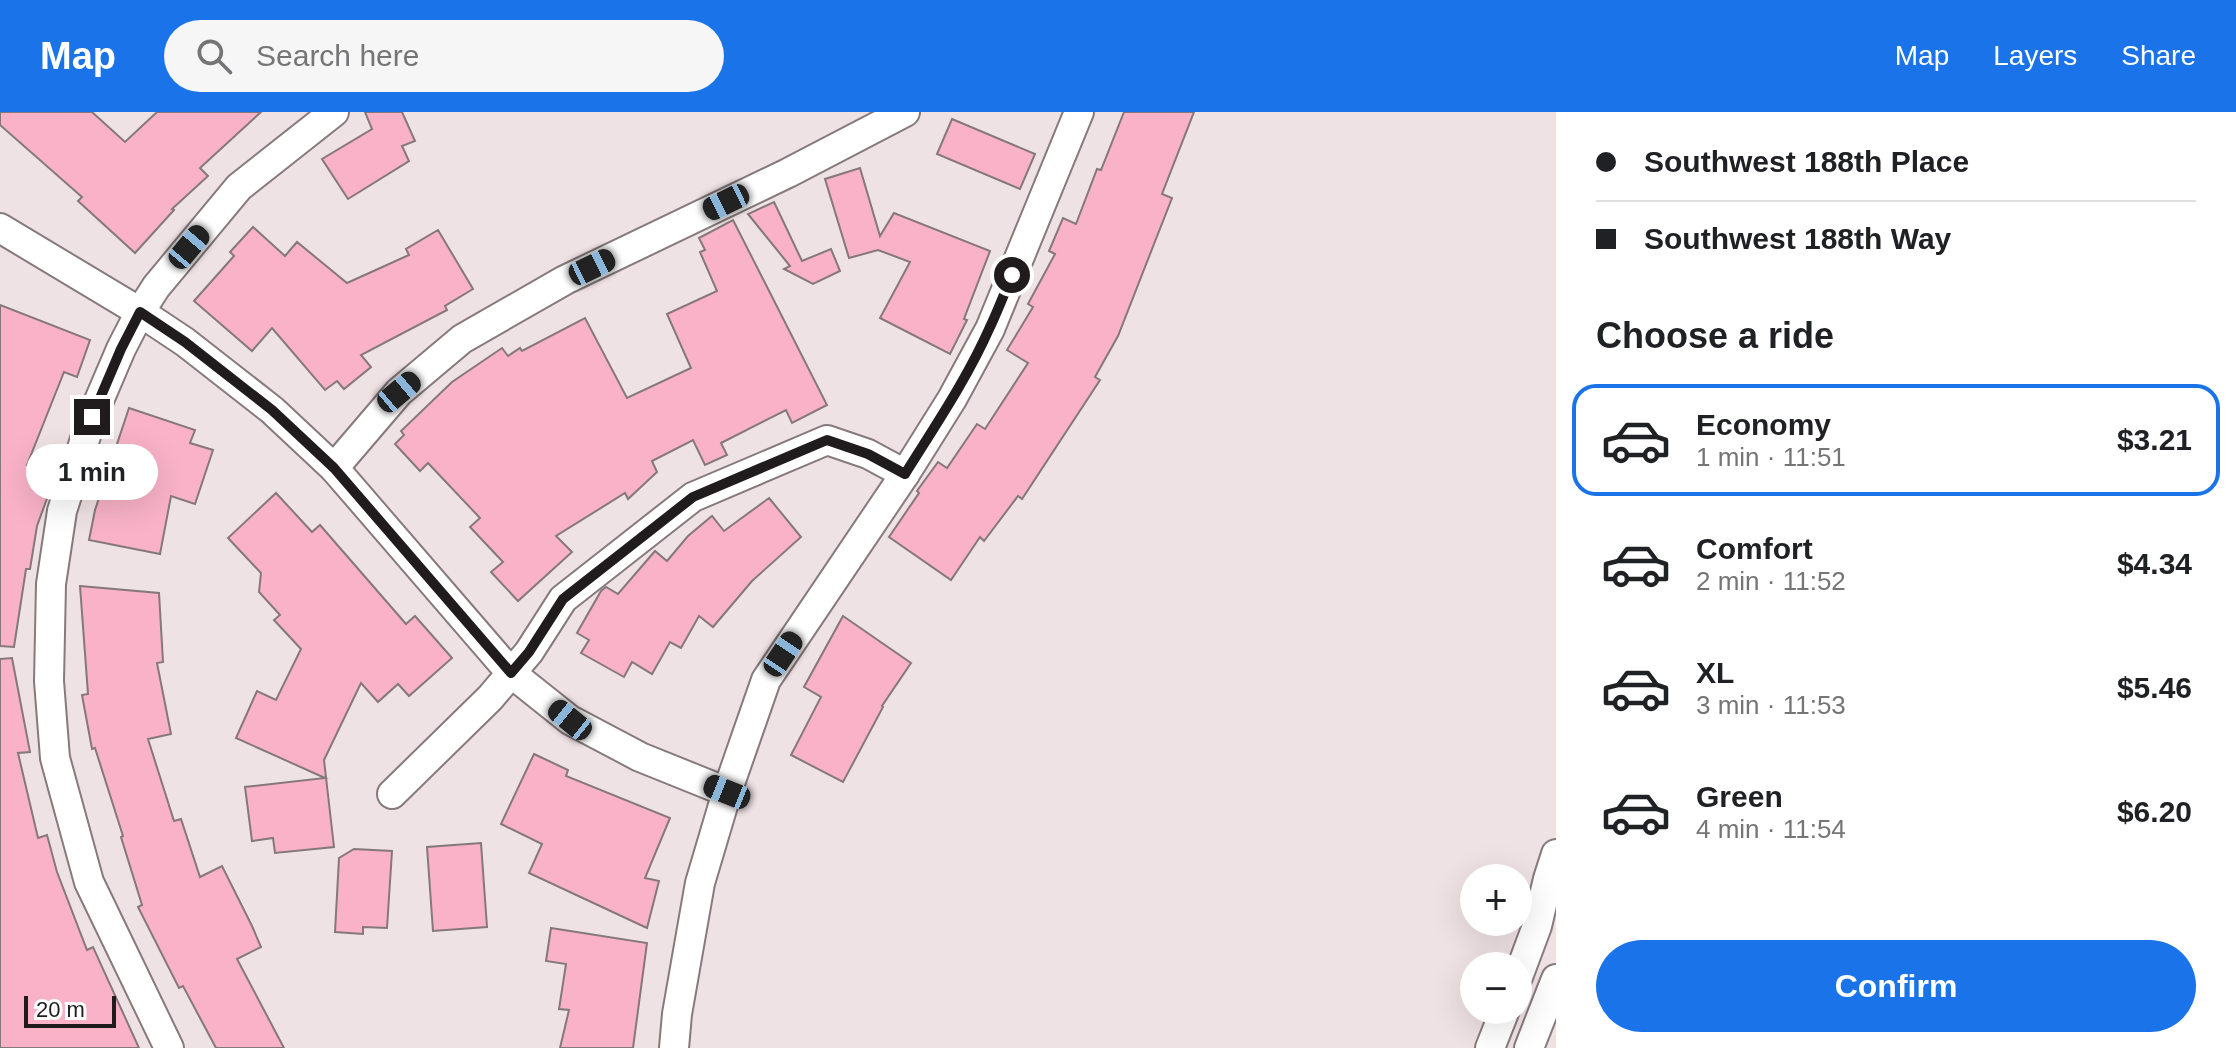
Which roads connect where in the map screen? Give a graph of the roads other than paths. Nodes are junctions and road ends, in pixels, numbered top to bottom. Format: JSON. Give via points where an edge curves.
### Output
{"nodes":[{"id":1,"x":334,"y":112,"type":"edge"},
{"id":2,"x":905,"y":112,"type":"edge"},
{"id":3,"x":1079,"y":112,"type":"edge"},
{"id":4,"x":0,"y":228,"type":"edge"},
{"id":5,"x":140,"y":312,"type":"junction"},
{"id":6,"x":334,"y":468,"type":"junction"},
{"id":7,"x":905,"y":474,"type":"junction"},
{"id":8,"x":511,"y":673,"type":"junction"},
{"id":9,"x":727,"y":792,"type":"junction"},
{"id":10,"x":392,"y":794,"type":"dead end"},
{"id":11,"x":1556,"y":854,"type":"edge"},
{"id":12,"x":1527,"y":952,"type":"edge"},
{"id":13,"x":1556,"y":979,"type":"edge"},
{"id":14,"x":1499,"y":1024,"type":"edge"},
{"id":15,"x":169,"y":1048,"type":"edge"},
{"id":16,"x":674,"y":1048,"type":"edge"},
{"id":17,"x":1490,"y":1048,"type":"edge"},
{"id":18,"x":1529,"y":1048,"type":"edge"}],
"edges":[{"from":1,"to":5,"type":"street","via":[[239,187]]},
{"from":2,"to":6,"type":"street","via":[[565,280],[462,339],[399,392]]},
{"from":3,"to":7,"type":"street","via":[[990,329]]},
{"from":4,"to":5,"type":"street"},
{"from":5,"to":6,"type":"street","via":[[272,410]]},
{"from":5,"to":15,"type":"street","via":[[92,417],[62,511],[51,584],[49,681],[55,758],[89,882]]},
{"from":6,"to":8,"type":"street"},
{"from":7,"to":8,"type":"street","via":[[827,440],[693,497],[563,599]]},
{"from":7,"to":9,"type":"street","via":[[766,680]]},
{"from":8,"to":9,"type":"street","via":[[570,720],[640,757]]},
{"from":8,"to":10,"type":"street"},
{"from":9,"to":16,"type":"street","via":[[700,883]]},
{"from":11,"to":12,"type":"street"},
{"from":13,"to":18,"type":"street"},
{"from":14,"to":17,"type":"street"}]}
